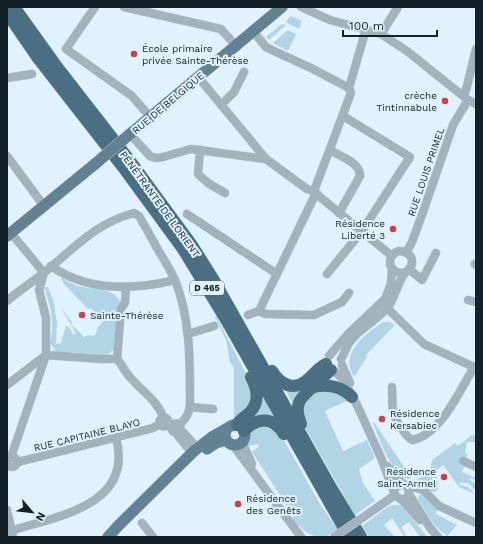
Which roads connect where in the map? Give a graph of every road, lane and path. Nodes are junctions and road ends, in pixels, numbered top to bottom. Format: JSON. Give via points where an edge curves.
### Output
{"nodes":[{"id":1,"x":14,"y":7,"type":"edge"},
{"id":2,"x":20,"y":7,"type":"edge"},
{"id":3,"x":95,"y":7,"type":"edge"},
{"id":4,"x":124,"y":7,"type":"edge"},
{"id":5,"x":282,"y":7,"type":"edge"},
{"id":6,"x":291,"y":7,"type":"edge"},
{"id":7,"x":301,"y":7,"type":"edge"},
{"id":8,"x":398,"y":7,"type":"edge"},
{"id":9,"x":7,"y":13,"type":"edge"},
{"id":10,"x":7,"y":19,"type":"edge"},
{"id":11,"x":366,"y":29,"type":"junction"},
{"id":12,"x":256,"y":34,"type":"junction"},
{"id":13,"x":381,"y":34,"type":"junction"},
{"id":14,"x":237,"y":47,"type":"junction"},
{"id":15,"x":476,"y":48,"type":"edge"},
{"id":16,"x":38,"y":58,"type":"junction"},
{"id":17,"x":57,"y":67,"type":"junction"},
{"id":18,"x":244,"y":72,"type":"dead end"},
{"id":19,"x":32,"y":74,"type":"dead end"},
{"id":20,"x":7,"y":78,"type":"edge"},
{"id":21,"x":199,"y":78,"type":"junction"},
{"id":22,"x":349,"y":88,"type":"junction"},
{"id":23,"x":466,"y":98,"type":"junction"},
{"id":24,"x":476,"y":104,"type":"edge"},
{"id":25,"x":221,"y":105,"type":"junction"},
{"id":26,"x":343,"y":116,"type":"junction"},
{"id":27,"x":151,"y":118,"type":"junction"},
{"id":28,"x":130,"y":134,"type":"junction"},
{"id":29,"x":200,"y":150,"type":"junction"},
{"id":30,"x":330,"y":150,"type":"junction"},
{"id":31,"x":7,"y":156,"type":"edge"},
{"id":32,"x":266,"y":159,"type":"junction"},
{"id":33,"x":314,"y":191,"type":"junction"},
{"id":34,"x":225,"y":193,"type":"dead end"},
{"id":35,"x":44,"y":206,"type":"junction"},
{"id":36,"x":339,"y":213,"type":"junction"},
{"id":37,"x":187,"y":214,"type":"dead end"},
{"id":38,"x":362,"y":231,"type":"junction"},
{"id":39,"x":9,"y":235,"type":"edge"},
{"id":40,"x":191,"y":244,"type":"junction"},
{"id":41,"x":406,"y":253,"type":"junction"},
{"id":42,"x":436,"y":253,"type":"dead end"},
{"id":43,"x":392,"y":256,"type":"junction"},
{"id":44,"x":190,"y":259,"type":"junction"},
{"id":45,"x":51,"y":266,"type":"junction"},
{"id":46,"x":392,"y":268,"type":"junction"},
{"id":47,"x":408,"y":270,"type":"junction"},
{"id":48,"x":44,"y":273,"type":"junction"},
{"id":49,"x":277,"y":274,"type":"junction"},
{"id":50,"x":327,"y":274,"type":"dead end"},
{"id":51,"x":175,"y":280,"type":"junction"},
{"id":52,"x":126,"y":287,"type":"junction"},
{"id":53,"x":349,"y":293,"type":"dead end"},
{"id":54,"x":7,"y":301,"type":"edge"},
{"id":55,"x":387,"y":308,"type":"junction"},
{"id":56,"x":259,"y":311,"type":"junction"},
{"id":57,"x":248,"y":315,"type":"dead end"},
{"id":58,"x":214,"y":326,"type":"dead end"},
{"id":59,"x":188,"y":334,"type":"junction"},
{"id":60,"x":46,"y":355,"type":"junction"},
{"id":61,"x":117,"y":359,"type":"junction"},
{"id":62,"x":334,"y":364,"type":"junction"},
{"id":63,"x":475,"y":367,"type":"edge"},
{"id":64,"x":7,"y":385,"type":"edge"},
{"id":65,"x":313,"y":387,"type":"junction"},
{"id":66,"x":392,"y":387,"type":"dead end"},
{"id":67,"x":355,"y":401,"type":"junction"},
{"id":68,"x":190,"y":407,"type":"junction"},
{"id":69,"x":213,"y":409,"type":"dead end"},
{"id":70,"x":171,"y":425,"type":"junction"},
{"id":71,"x":235,"y":435,"type":"junction"},
{"id":72,"x":116,"y":438,"type":"junction"},
{"id":73,"x":195,"y":451,"type":"junction"},
{"id":74,"x":382,"y":460,"type":"junction"},
{"id":75,"x":463,"y":461,"type":"dead end"},
{"id":76,"x":10,"y":465,"type":"edge"},
{"id":77,"x":476,"y":467,"type":"edge"},
{"id":78,"x":170,"y":475,"type":"junction"},
{"id":79,"x":407,"y":489,"type":"junction"},
{"id":80,"x":397,"y":496,"type":"junction"},
{"id":81,"x":7,"y":510,"type":"edge"},
{"id":82,"x":142,"y":523,"type":"dead end"},
{"id":83,"x":476,"y":523,"type":"edge"},
{"id":84,"x":11,"y":533,"type":"edge"},
{"id":85,"x":348,"y":536,"type":"edge"},
{"id":86,"x":108,"y":537,"type":"edge"},
{"id":87,"x":153,"y":537,"type":"edge"},
{"id":88,"x":301,"y":537,"type":"edge"},
{"id":89,"x":334,"y":537,"type":"edge"},
{"id":90,"x":362,"y":537,"type":"edge"},
{"id":91,"x":438,"y":537,"type":"edge"}],
"edges":[{"from":1,"to":17,"type":"highway","name":"PÉNÉTRANTE DE LORIENT","number":"D 465"},
{"from":2,"to":17,"type":"highway"},
{"from":3,"to":27,"type":"street","via":[[66,48],[132,96]]},
{"from":4,"to":14,"type":"street","via":[[221,29]]},
{"from":5,"to":14,"type":"main road","name":"RUE DE BELGIQUE"},
{"from":6,"to":12,"type":"main road","name":"RUE DE BELGIQUE"},
{"from":7,"to":11,"type":"street","via":[[330,20]]},
{"from":8,"to":13,"type":"street"},
{"from":9,"to":16,"type":"highway","name":"PÉNÉTRANTE DE LORIENT","number":"D 465"},
{"from":10,"to":16,"type":"highway"},
{"from":11,"to":13,"type":"street"},
{"from":11,"to":22,"type":"street"},
{"from":12,"to":14,"type":"main road","name":"RUE DE BELGIQUE"},
{"from":12,"to":22,"type":"street","via":[[271,50]]},
{"from":13,"to":23,"type":"street","via":[[407,51]]},
{"from":14,"to":21,"type":"main road","name":"RUE DE BELGIQUE"},
{"from":15,"to":23,"type":"street","name":"RUE LOUIS PRIMEL"},
{"from":16,"to":44,"type":"highway","name":"PÉNÉTRANTE DE LORIENT","number":"D 465"},
{"from":17,"to":40,"type":"highway","name":"PÉNÉTRANTE DE LORIENT","number":"D 465"},
{"from":18,"to":25,"type":"street","via":[[234,92]]},
{"from":19,"to":20,"type":"street"},
{"from":21,"to":25,"type":"street"},
{"from":21,"to":27,"type":"main road","name":"RUE DE BELGIQUE"},
{"from":22,"to":26,"type":"street","via":[[351,93]]},
{"from":23,"to":24,"type":"street"},
{"from":23,"to":41,"type":"street","name":"RUE LOUIS PRIMEL","via":[[453,124],[424,212]]},
{"from":25,"to":32,"type":"street"},
{"from":26,"to":30,"type":"street"},
{"from":26,"to":38,"type":"street","via":[[410,157]]},
{"from":27,"to":28,"type":"main road","name":"RUE DE BELGIQUE"},
{"from":28,"to":29,"type":"street","via":[[150,156],[156,158],[191,149]]},
{"from":28,"to":35,"type":"main road","name":"RUE DE BELGIQUE","bridge":true},
{"from":29,"to":32,"type":"street"},
{"from":29,"to":34,"type":"street","via":[[198,174]]},
{"from":30,"to":33,"type":"street"},
{"from":30,"to":36,"type":"street","via":[[358,166],[360,171],[360,176]]},
{"from":31,"to":35,"type":"street"},
{"from":32,"to":33,"type":"street","via":[[307,189]]},
{"from":33,"to":36,"type":"street"},
{"from":33,"to":49,"type":"street","via":[[314,197]]},
{"from":35,"to":39,"type":"main road","name":"RUE DE BELGIQUE"},
{"from":36,"to":38,"type":"street"},
{"from":37,"to":49,"type":"street"},
{"from":38,"to":43,"type":"street"},
{"from":38,"to":50,"type":"street"},
{"from":39,"to":48,"type":"street"},
{"from":40,"to":62,"type":"highway","via":[[215,277],[281,383],[289,386],[301,385],[318,368]]},
{"from":40,"to":90,"type":"highway","name":"PÉNÉTRANTE DE LORIENT","number":"D 465"},
{"from":41,"to":43,"type":"street","via":[[400,252]]},
{"from":41,"to":47,"type":"street","via":[[411,258]]},
{"from":42,"to":47,"type":"street","via":[[422,280]]},
{"from":43,"to":46,"type":"street"},
{"from":44,"to":71,"type":"highway","via":[[254,382],[257,396],[255,406]]},
{"from":44,"to":85,"type":"highway","name":"PÉNÉTRANTE DE LORIENT","number":"D 465"},
{"from":45,"to":48,"type":"street"},
{"from":45,"to":51,"type":"street","via":[[98,228],[134,213],[143,222]]},
{"from":45,"to":52,"type":"street","via":[[82,281]]},
{"from":46,"to":47,"type":"street","via":[[398,273]]},
{"from":46,"to":62,"type":"street","via":[[392,284],[385,299],[348,334]]},
{"from":47,"to":55,"type":"street","via":[[401,278],[394,299]]},
{"from":48,"to":54,"type":"street"},
{"from":48,"to":60,"type":"street","via":[[39,290],[46,318]]},
{"from":49,"to":56,"type":"street"},
{"from":51,"to":52,"type":"street","via":[[155,285]]},
{"from":51,"to":59,"type":"street"},
{"from":52,"to":61,"type":"street","via":[[125,303],[121,308]]},
{"from":53,"to":56,"type":"street","via":[[342,302],[314,316],[266,314]]},
{"from":55,"to":62,"type":"street","via":[[349,343]]},
{"from":55,"to":63,"type":"street","via":[[424,344]]},
{"from":56,"to":57,"type":"street"},
{"from":58,"to":59,"type":"street"},
{"from":59,"to":68,"type":"street"},
{"from":60,"to":61,"type":"street"},
{"from":60,"to":64,"type":"street"},
{"from":60,"to":76,"type":"street"},
{"from":61,"to":70,"type":"street"},
{"from":62,"to":65,"type":"highway"},
{"from":62,"to":67,"type":"street"},
{"from":63,"to":66,"type":"street","via":[[436,427],[418,439],[408,438],[395,419]]},
{"from":65,"to":67,"type":"highway","via":[[331,385],[342,389]]},
{"from":65,"to":90,"type":"highway","via":[[305,392],[297,406],[297,414]]},
{"from":67,"to":74,"type":"street"},
{"from":68,"to":69,"type":"street"},
{"from":68,"to":70,"type":"street","via":[[186,418]]},
{"from":70,"to":72,"type":"street","name":"RUE CAPITAINE BLAYO"},
{"from":70,"to":73,"type":"street","via":[[183,432]]},
{"from":71,"to":73,"type":"main road","via":[[212,437]]},
{"from":71,"to":78,"type":"main road","via":[[206,449],[192,462]]},
{"from":71,"to":85,"type":"highway","via":[[262,420],[277,425],[316,490]]},
{"from":71,"to":88,"type":"street","via":[[267,491]]},
{"from":72,"to":76,"type":"street","name":"RUE CAPITAINE BLAYO"},
{"from":72,"to":84,"type":"street","via":[[118,469],[110,486],[102,495],[74,512]]},
{"from":73,"to":78,"type":"main road"},
{"from":74,"to":79,"type":"street"},
{"from":74,"to":80,"type":"street"},
{"from":75,"to":77,"type":"street"},
{"from":78,"to":86,"type":"main road"},
{"from":79,"to":80,"type":"street","via":[[406,498]]},
{"from":79,"to":80,"type":"street","via":[[397,486]]},
{"from":79,"to":83,"type":"street","via":[[412,487],[423,490],[439,506]]},
{"from":79,"to":91,"type":"street"},
{"from":80,"to":89,"type":"street","bridge":true},
{"from":80,"to":91,"type":"street","via":[[429,531]]},
{"from":81,"to":84,"type":"street"},
{"from":82,"to":87,"type":"street"}]}
